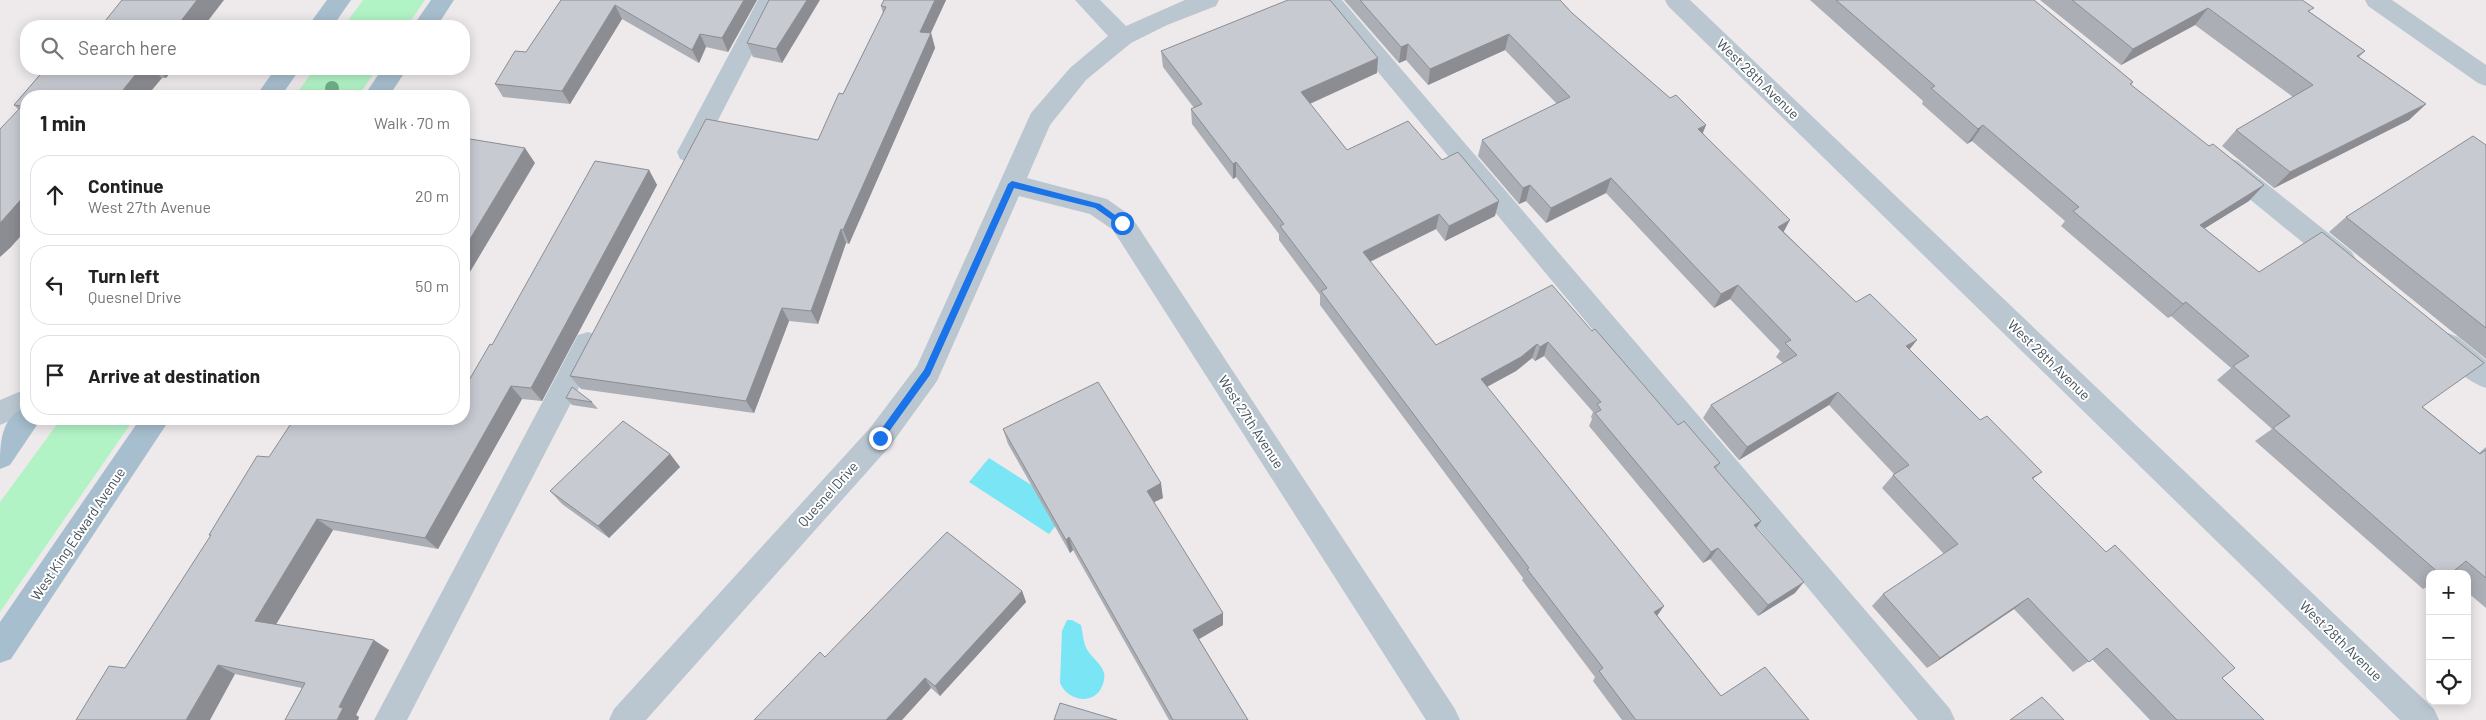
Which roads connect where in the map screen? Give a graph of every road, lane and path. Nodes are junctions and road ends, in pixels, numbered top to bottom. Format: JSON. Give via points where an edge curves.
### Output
{"nodes":[{"id":1,"x":340,"y":0,"type":"edge"},
{"id":2,"x":443,"y":0,"type":"edge"},
{"id":3,"x":768,"y":0,"type":"edge"},
{"id":4,"x":1086,"y":0,"type":"edge"},
{"id":5,"x":1208,"y":0,"type":"edge"},
{"id":6,"x":1329,"y":0,"type":"edge"},
{"id":7,"x":1676,"y":0,"type":"edge"},
{"id":8,"x":2376,"y":0,"type":"edge"},
{"id":9,"x":325,"y":20,"type":"edge"},
{"id":10,"x":429,"y":20,"type":"edge"},
{"id":11,"x":1123,"y":37,"type":"junction"},
{"id":12,"x":284,"y":75,"type":"edge"},
{"id":13,"x":392,"y":75,"type":"edge"},
{"id":14,"x":2486,"y":77,"type":"edge"},
{"id":15,"x":272,"y":90,"type":"edge"},
{"id":16,"x":380,"y":90,"type":"edge"},
{"id":17,"x":2207,"y":150,"type":"edge"},
{"id":18,"x":676,"y":176,"type":"edge"},
{"id":19,"x":1012,"y":184,"type":"junction"},
{"id":20,"x":2362,"y":276,"type":"edge"},
{"id":21,"x":598,"y":325,"type":"edge"},
{"id":22,"x":2432,"y":332,"type":"edge"},
{"id":23,"x":2486,"y":376,"type":"edge"},
{"id":24,"x":20,"y":404,"type":"edge"},
{"id":25,"x":0,"y":413,"type":"edge"},
{"id":26,"x":22,"y":425,"type":"edge"},
{"id":27,"x":152,"y":425,"type":"edge"},
{"id":28,"x":0,"y":456,"type":"edge"},
{"id":29,"x":0,"y":648,"type":"edge"},
{"id":30,"x":390,"y":720,"type":"edge"},
{"id":31,"x":625,"y":720,"type":"edge"},
{"id":32,"x":1444,"y":720,"type":"edge"},
{"id":33,"x":1939,"y":720,"type":"edge"},
{"id":34,"x":2423,"y":720,"type":"edge"}],
"edges":[{"from":1,"to":9,"type":"main road"},
{"from":2,"to":10,"type":"main road"},
{"from":3,"to":18,"type":"street"},
{"from":4,"to":11,"type":"street"},
{"from":5,"to":11,"type":"street","name":"Quesnel Drive"},
{"from":6,"to":33,"type":"street"},
{"from":7,"to":34,"type":"street","name":"West 28th Avenue"},
{"from":8,"to":14,"type":"street"},
{"from":11,"to":19,"type":"street","name":"Quesnel Drive","via":[[1078,74],[1040,120]]},
{"from":12,"to":15,"type":"main road"},
{"from":13,"to":16,"type":"main road"},
{"from":17,"to":20,"type":"street"},
{"from":19,"to":31,"type":"street","name":"Quesnel Drive","via":[[927,372],[880,438]]},
{"from":19,"to":32,"type":"street","name":"West 27th Avenue","via":[[1098,206],[1122,223]]},
{"from":21,"to":30,"type":"street"},
{"from":22,"to":23,"type":"street"},
{"from":24,"to":25,"type":"street"},
{"from":26,"to":28,"type":"main road"},
{"from":27,"to":29,"type":"main road","name":"West King Edward Avenue"}]}
